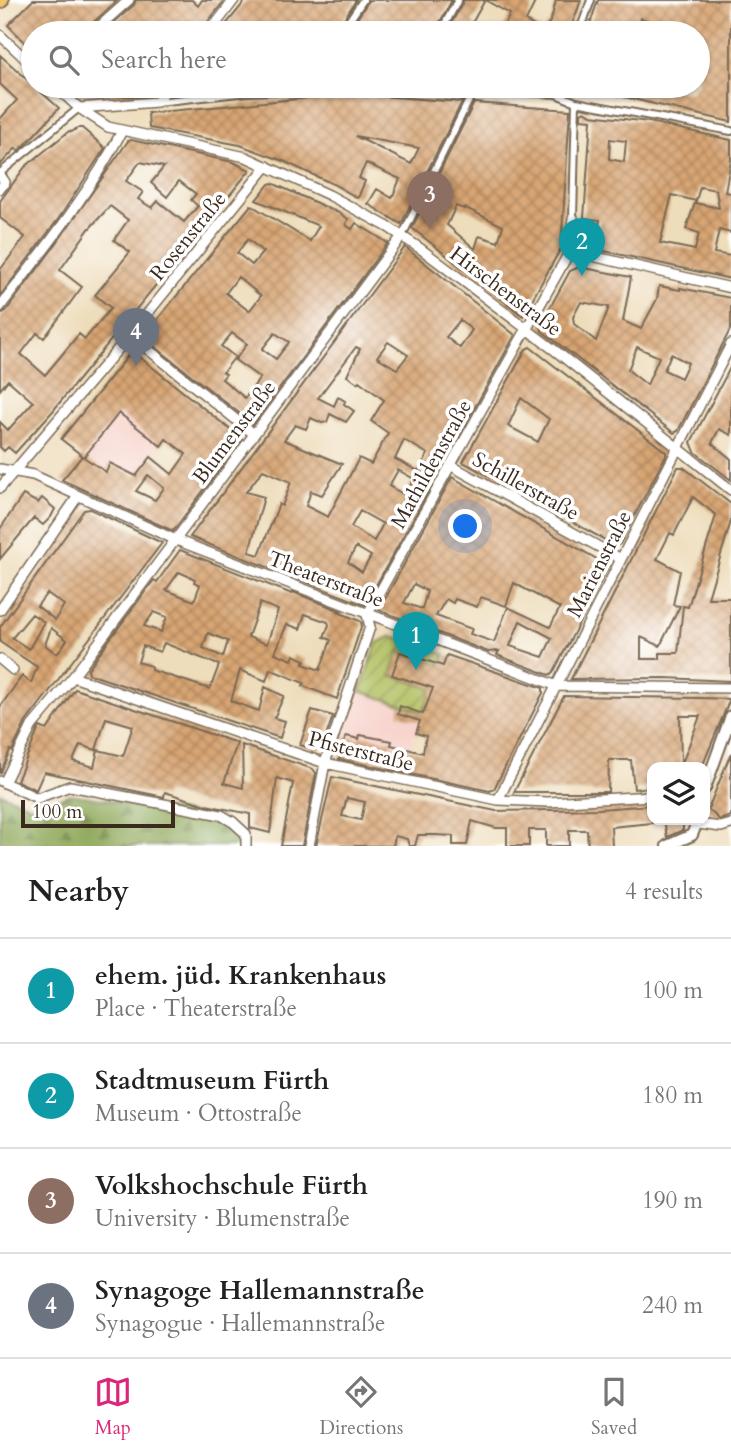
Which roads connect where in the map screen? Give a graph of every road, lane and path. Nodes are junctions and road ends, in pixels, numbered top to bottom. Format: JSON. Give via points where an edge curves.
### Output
{"nodes":[{"id":1,"x":129,"y":0,"type":"edge"},
{"id":2,"x":234,"y":0,"type":"edge"},
{"id":3,"x":363,"y":0,"type":"edge"},
{"id":4,"x":458,"y":0,"type":"edge"},
{"id":5,"x":592,"y":0,"type":"edge"},
{"id":6,"x":105,"y":21,"type":"edge"},
{"id":7,"x":218,"y":21,"type":"edge"},
{"id":8,"x":349,"y":21,"type":"edge"},
{"id":9,"x":447,"y":21,"type":"edge"},
{"id":10,"x":584,"y":21,"type":"edge"},
{"id":11,"x":0,"y":35,"type":"edge"},
{"id":12,"x":21,"y":55,"type":"edge"},
{"id":13,"x":68,"y":98,"type":"edge"},
{"id":14,"x":160,"y":98,"type":"edge"},
{"id":15,"x":197,"y":98,"type":"edge"},
{"id":16,"x":470,"y":98,"type":"edge"},
{"id":17,"x":566,"y":98,"type":"edge"},
{"id":18,"x":157,"y":102,"type":"junction"},
{"id":19,"x":576,"y":102,"type":"junction"},
{"id":20,"x":79,"y":108,"type":"junction"},
{"id":21,"x":122,"y":131,"type":"junction"},
{"id":22,"x":731,"y":131,"type":"edge"},
{"id":23,"x":267,"y":166,"type":"junction"},
{"id":24,"x":0,"y":174,"type":"edge"},
{"id":25,"x":0,"y":189,"type":"edge"},
{"id":26,"x":573,"y":218,"type":"joint"},
{"id":27,"x":402,"y":236,"type":"junction"},
{"id":28,"x":570,"y":251,"type":"junction"},
{"id":29,"x":731,"y":288,"type":"edge"},
{"id":30,"x":0,"y":307,"type":"edge"},
{"id":31,"x":527,"y":329,"type":"junction"},
{"id":32,"x":130,"y":335,"type":"junction"},
{"id":33,"x":731,"y":344,"type":"edge"},
{"id":34,"x":254,"y":434,"type":"junction"},
{"id":35,"x":680,"y":448,"type":"junction"},
{"id":36,"x":450,"y":465,"type":"junction"},
{"id":37,"x":0,"y":469,"type":"edge"},
{"id":38,"x":12,"y":472,"type":"junction"},
{"id":39,"x":0,"y":488,"type":"edge"},
{"id":40,"x":731,"y":490,"type":"edge"},
{"id":41,"x":78,"y":496,"type":"junction"},
{"id":42,"x":176,"y":540,"type":"junction"},
{"id":43,"x":621,"y":559,"type":"junction"},
{"id":44,"x":0,"y":610,"type":"edge"},
{"id":45,"x":367,"y":615,"type":"junction"},
{"id":46,"x":0,"y":659,"type":"edge"},
{"id":47,"x":13,"y":670,"type":"dead end"},
{"id":48,"x":73,"y":677,"type":"junction"},
{"id":49,"x":557,"y":686,"type":"junction"},
{"id":50,"x":731,"y":688,"type":"edge"},
{"id":51,"x":731,"y":716,"type":"edge"},
{"id":52,"x":325,"y":764,"type":"junction"},
{"id":53,"x":710,"y":774,"type":"edge"},
{"id":54,"x":2,"y":782,"type":"edge"},
{"id":55,"x":647,"y":796,"type":"edge"},
{"id":56,"x":498,"y":800,"type":"junction"},
{"id":57,"x":731,"y":824,"type":"edge"},
{"id":58,"x":697,"y":825,"type":"edge"},
{"id":59,"x":710,"y":825,"type":"edge"},
{"id":60,"x":246,"y":846,"type":"edge"},
{"id":61,"x":309,"y":846,"type":"edge"},
{"id":62,"x":667,"y":846,"type":"edge"}],
"edges":[{"from":1,"to":6,"type":"street"},
{"from":2,"to":7,"type":"street"},
{"from":3,"to":8,"type":"street"},
{"from":4,"to":9,"type":"street"},
{"from":5,"to":10,"type":"street"},
{"from":11,"to":12,"type":"street"},
{"from":13,"to":20,"type":"street","name":"Hirschenstraße"},
{"from":14,"to":18,"type":"street"},
{"from":15,"to":18,"type":"street"},
{"from":16,"to":27,"type":"street","name":"Blumenstraße"},
{"from":17,"to":19,"type":"street"},
{"from":18,"to":20,"type":"street"},
{"from":19,"to":22,"type":"street"},
{"from":19,"to":26,"type":"street","name":"Mathildenstraße"},
{"from":20,"to":21,"type":"street","name":"Hirschenstraße","via":[[100,124]]},
{"from":20,"to":24,"type":"street"},
{"from":21,"to":23,"type":"street","name":"Hirschenstraße","via":[[246,157]]},
{"from":21,"to":30,"type":"street"},
{"from":23,"to":27,"type":"street","name":"Hirschenstraße"},
{"from":23,"to":32,"type":"street","name":"Rosenstraße"},
{"from":24,"to":25,"type":"street","via":[[5,182]]},
{"from":26,"to":28,"type":"street","name":"Mathildenstraße"},
{"from":27,"to":31,"type":"street","name":"Hirschenstraße"},
{"from":27,"to":34,"type":"street","name":"Blumenstraße"},
{"from":28,"to":29,"type":"street"},
{"from":28,"to":31,"type":"street","name":"Mathildenstraße"},
{"from":31,"to":35,"type":"street","name":"Hirschenstraße"},
{"from":31,"to":36,"type":"street","name":"Mathildenstraße"},
{"from":32,"to":34,"type":"street"},
{"from":32,"to":38,"type":"street","name":"Rosenstraße"},
{"from":33,"to":35,"type":"street","name":"Marienstraße"},
{"from":34,"to":42,"type":"street","name":"Blumenstraße"},
{"from":35,"to":40,"type":"street","name":"Hirschenstraße"},
{"from":35,"to":43,"type":"street","name":"Marienstraße"},
{"from":36,"to":43,"type":"street","name":"Schillerstraße"},
{"from":36,"to":45,"type":"street","name":"Mathildenstraße"},
{"from":37,"to":38,"type":"street","name":"Theaterstraße"},
{"from":38,"to":39,"type":"street","name":"Rosenstraße"},
{"from":38,"to":41,"type":"street","name":"Theaterstraße","via":[[33,475]]},
{"from":41,"to":42,"type":"street","name":"Theaterstraße"},
{"from":41,"to":44,"type":"street"},
{"from":42,"to":45,"type":"street","name":"Theaterstraße"},
{"from":42,"to":48,"type":"street","name":"Blumenstraße"},
{"from":43,"to":49,"type":"street","name":"Marienstraße"},
{"from":45,"to":49,"type":"street","name":"Theaterstraße"},
{"from":45,"to":52,"type":"street","name":"Mathildenstraße","via":[[370,627]]},
{"from":46,"to":47,"type":"street"},
{"from":48,"to":52,"type":"street","name":"Pfisterstraße"},
{"from":48,"to":54,"type":"street","name":"Blumenstraße","via":[[33,726]]},
{"from":49,"to":50,"type":"street","name":"Theaterstraße"},
{"from":49,"to":56,"type":"street","name":"Marienstraße"},
{"from":51,"to":53,"type":"street"},
{"from":52,"to":56,"type":"street","name":"Pfisterstraße"},
{"from":52,"to":61,"type":"street","name":"Mathildenstraße"},
{"from":54,"to":60,"type":"street","via":[[37,798],[69,786],[221,815],[246,834]]},
{"from":55,"to":56,"type":"street","name":"Pfisterstraße","via":[[548,803]]},
{"from":57,"to":59,"type":"street"},
{"from":58,"to":62,"type":"street","via":[[692,835]]}]}
